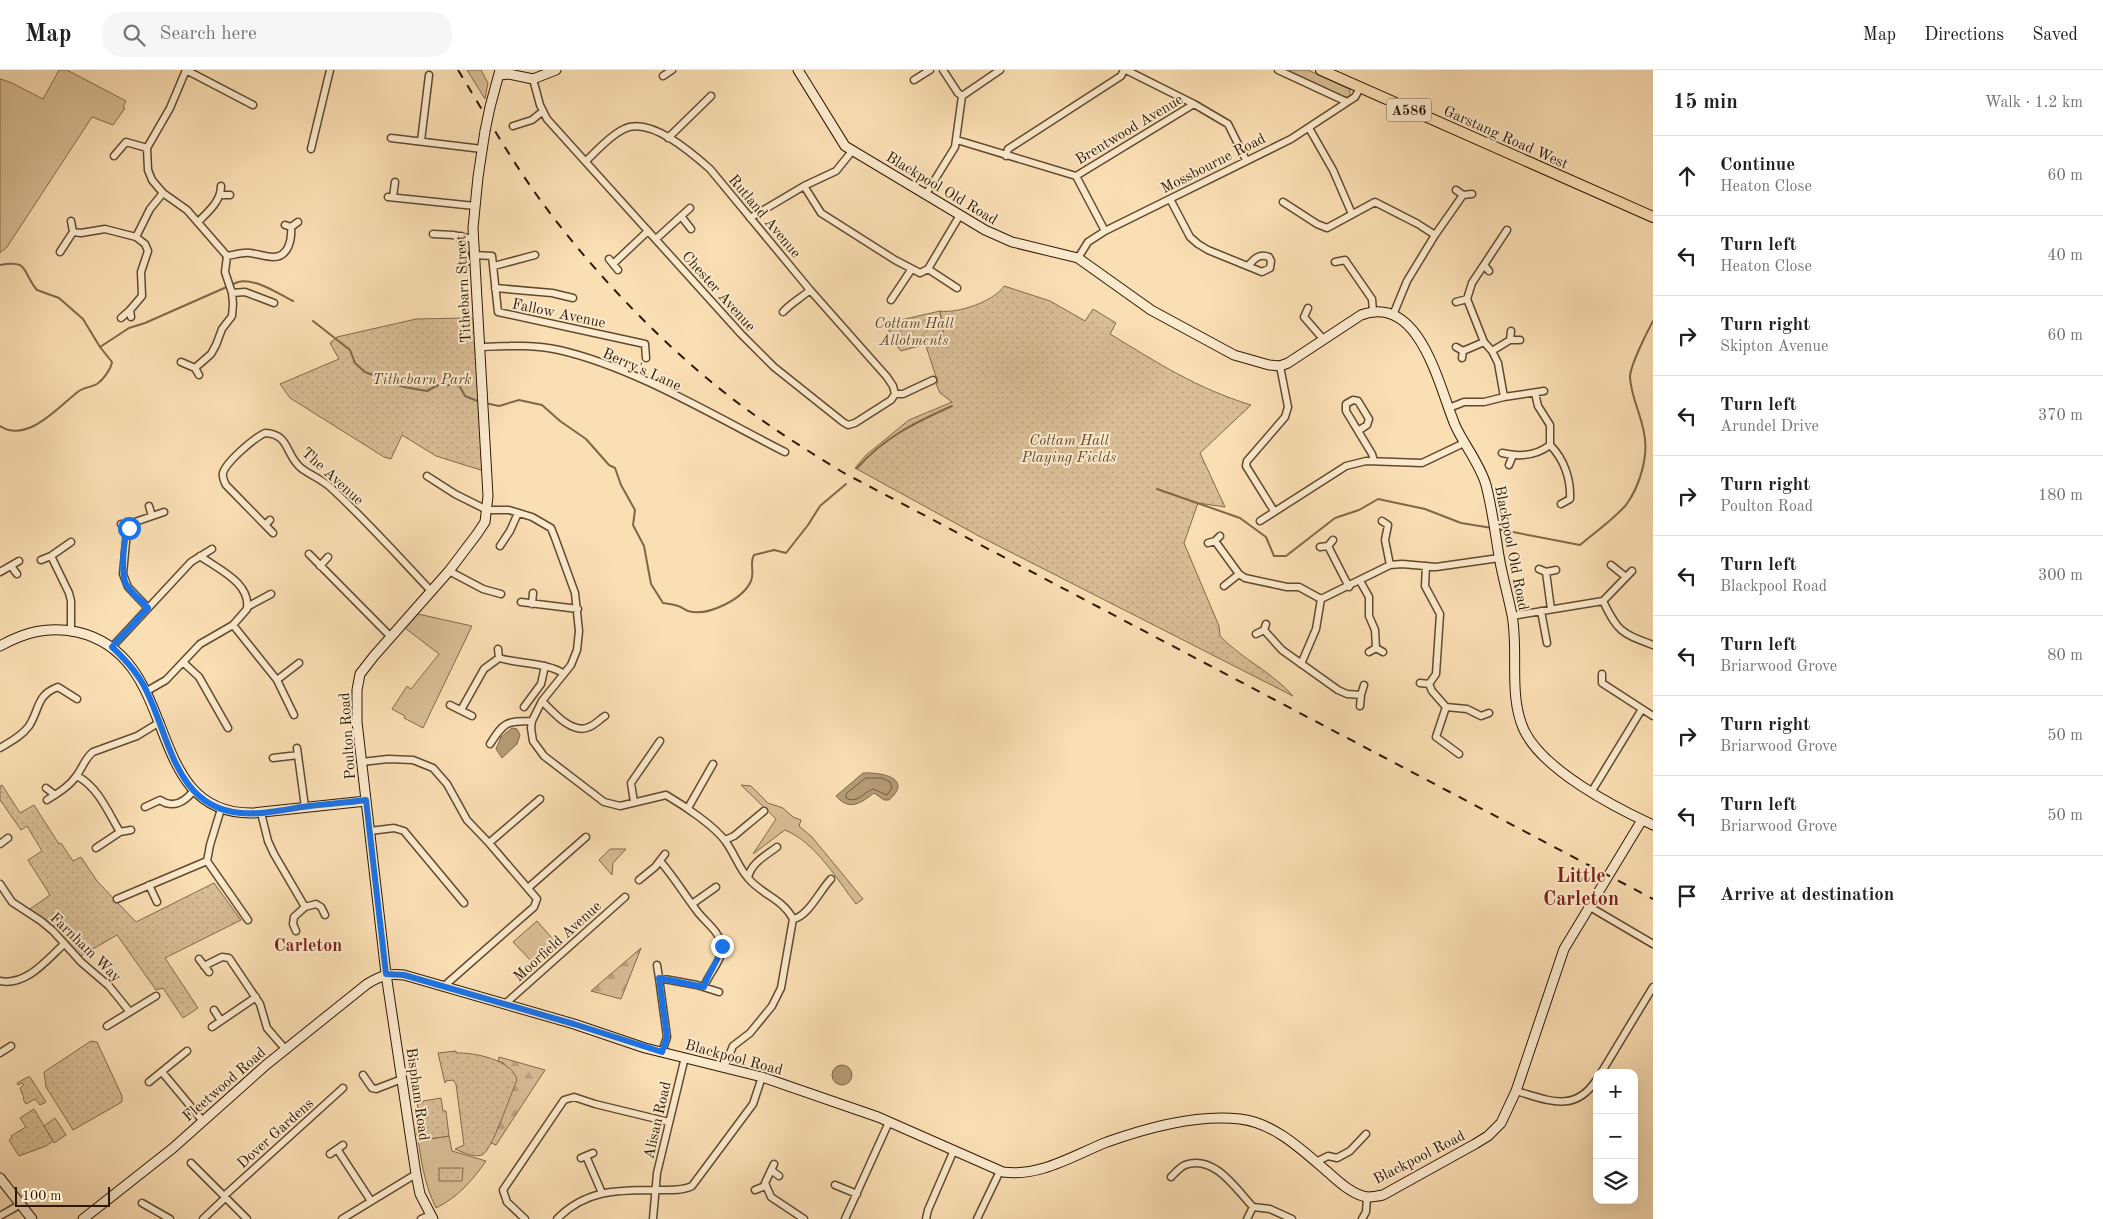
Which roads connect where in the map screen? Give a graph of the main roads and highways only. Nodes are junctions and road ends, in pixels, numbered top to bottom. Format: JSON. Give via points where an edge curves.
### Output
{"nodes":[{"id":1,"x":556,"y":70,"type":"edge"},
{"id":2,"x":798,"y":70,"type":"edge"},
{"id":3,"x":1321,"y":70,"type":"edge"},
{"id":4,"x":504,"y":72,"type":"edge"},
{"id":5,"x":1653,"y":217,"type":"edge"},
{"id":6,"x":487,"y":510,"type":"joint"},
{"id":7,"x":0,"y":646,"type":"edge"},
{"id":8,"x":366,"y":800,"type":"junction"},
{"id":9,"x":1642,"y":820,"type":"junction"},
{"id":10,"x":1653,"y":825,"type":"edge"},
{"id":11,"x":386,"y":974,"type":"junction"},
{"id":12,"x":0,"y":1178,"type":"edge"},
{"id":13,"x":428,"y":1218,"type":"edge"},
{"id":14,"x":32,"y":1219,"type":"edge"},
{"id":15,"x":83,"y":1219,"type":"edge"}],
"edges":[{"from":1,"to":4,"type":"main road","via":[[533,79]]},
{"from":2,"to":9,"type":"main road","name":"Blackpool Old Road","via":[[841,141],[853,150],[995,236],[1078,258],[1144,306],[1234,355],[1280,366],[1360,316],[1374,311],[1393,315],[1409,328],[1426,348],[1448,408],[1485,483],[1512,616],[1516,708],[1525,732],[1553,765]]},
{"from":3,"to":5,"type":"main road","name":"Garstang Road West","number":"A586"},
{"from":4,"to":6,"type":"main road","name":"Tithebarn Street","bridge":true,"via":[[496,80],[485,131],[473,239]]},
{"from":6,"to":8,"type":"main road","name":"Poulton Road","via":[[483,525],[449,571],[360,674],[357,722]]},
{"from":7,"to":8,"type":"main road","via":[[37,630],[85,634],[112,647],[127,661],[147,691],[180,775],[202,798],[222,809],[261,813]]},
{"from":8,"to":11,"type":"main road","name":"Poulton Road"},
{"from":9,"to":10,"type":"main road","name":"Blackpool Old Road"},
{"from":9,"to":11,"type":"main road","name":"Blackpool Road","via":[[1564,949],[1516,1090],[1501,1123],[1488,1136],[1382,1195],[1366,1197],[1347,1188],[1274,1130],[1258,1122],[1219,1117],[1163,1126],[1117,1139],[1039,1170],[1019,1174],[1000,1170],[841,1103],[762,1077],[662,1052],[404,975]]},
{"from":11,"to":13,"type":"main road","name":"Bispham Road","via":[[416,1174]]},
{"from":11,"to":15,"type":"main road","name":"Fleetwood Road","via":[[368,984],[286,1050],[173,1148]]},
{"from":12,"to":14,"type":"main road"}]}
